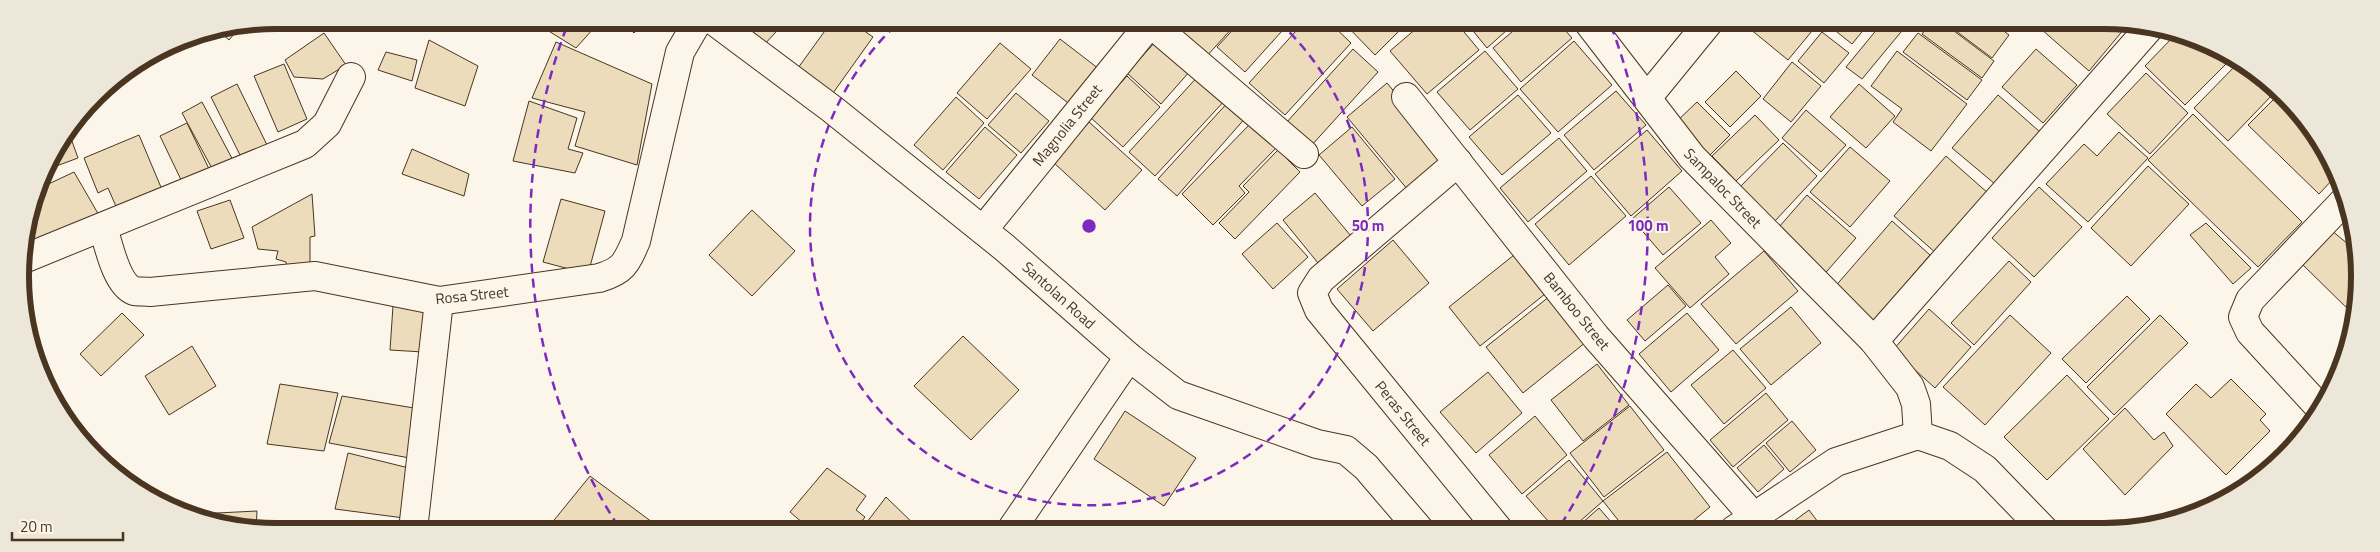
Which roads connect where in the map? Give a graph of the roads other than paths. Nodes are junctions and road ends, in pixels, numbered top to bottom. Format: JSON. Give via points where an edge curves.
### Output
{"nodes":[{"id":1,"x":693,"y":29,"type":"edge"},
{"id":2,"x":726,"y":29,"type":"edge"},
{"id":3,"x":1144,"y":29,"type":"edge"},
{"id":4,"x":1158,"y":29,"type":"edge"},
{"id":5,"x":1593,"y":29,"type":"edge"},
{"id":6,"x":1703,"y":29,"type":"edge"},
{"id":7,"x":2144,"y":33,"type":"edge"},
{"id":8,"x":350,"y":77,"type":"dead end"},
{"id":9,"x":1406,"y":97,"type":"dead end"},
{"id":10,"x":1646,"y":98,"type":"junction"},
{"id":11,"x":1304,"y":154,"type":"dead end"},
{"id":12,"x":1458,"y":162,"type":"junction"},
{"id":13,"x":2341,"y":205,"type":"edge"},
{"id":14,"x":103,"y":227,"type":"junction"},
{"id":15,"x":983,"y":230,"type":"junction"},
{"id":16,"x":29,"y":257,"type":"edge"},
{"id":17,"x":439,"y":301,"type":"junction"},
{"id":18,"x":1874,"y":341,"type":"junction"},
{"id":19,"x":1129,"y":357,"type":"junction"},
{"id":20,"x":2316,"y":403,"type":"edge"},
{"id":21,"x":1918,"y":435,"type":"junction"},
{"id":22,"x":414,"y":523,"type":"edge"},
{"id":23,"x":1016,"y":523,"type":"edge"},
{"id":24,"x":1414,"y":523,"type":"edge"},
{"id":25,"x":1493,"y":523,"type":"edge"},
{"id":26,"x":1744,"y":523,"type":"edge"},
{"id":27,"x":1746,"y":523,"type":"edge"},
{"id":28,"x":2037,"y":523,"type":"edge"}],
"edges":[{"from":1,"to":17,"type":"street","name":"Rosa Street","via":[[680,52],[636,242],[627,262],[616,273],[599,278]]},
{"from":2,"to":15,"type":"street","name":"Santolan Road","via":[[832,108]]},
{"from":3,"to":15,"type":"street","name":"Magnolia Street"},
{"from":4,"to":11,"type":"street"},
{"from":5,"to":10,"type":"street","name":"Sampaloc Street"},
{"from":6,"to":10,"type":"street"},
{"from":7,"to":18,"type":"street"},
{"from":8,"to":14,"type":"street","via":[[328,124],[304,144]]},
{"from":9,"to":12,"type":"street","name":"Bamboo Street"},
{"from":10,"to":18,"type":"street","name":"Sampaloc Street","via":[[1692,157]]},
{"from":12,"to":25,"type":"street","name":"Peras Street","via":[[1322,279],[1312,293],[1319,310]]},
{"from":12,"to":26,"type":"street","name":"Bamboo Street"},
{"from":13,"to":20,"type":"street","via":[[2250,300],[2243,317],[2250,332]]},
{"from":14,"to":16,"type":"street"},
{"from":14,"to":17,"type":"street","name":"Rosa Street","via":[[116,270],[134,291],[315,276]]},
{"from":15,"to":19,"type":"street","name":"Santolan Road"},
{"from":17,"to":22,"type":"street"},
{"from":18,"to":21,"type":"street","name":"Sampaloc Street","via":[[1910,387],[1916,404]]},
{"from":19,"to":23,"type":"street"},
{"from":19,"to":24,"type":"street","name":"Santolan Road","via":[[1178,395],[1317,444],[1346,450],[1366,467]]},
{"from":21,"to":27,"type":"street","via":[[1836,462]]},
{"from":21,"to":28,"type":"street","via":[[1950,446],[1985,469]]}]}
